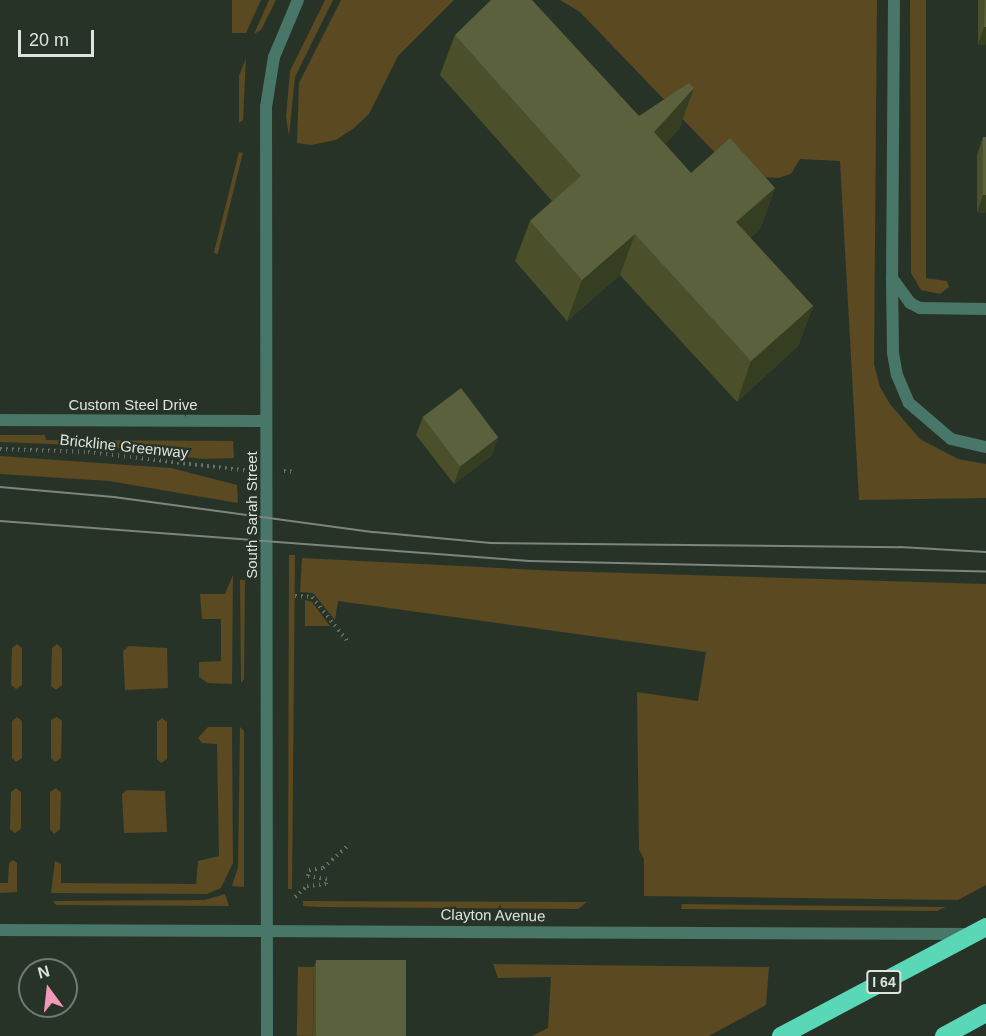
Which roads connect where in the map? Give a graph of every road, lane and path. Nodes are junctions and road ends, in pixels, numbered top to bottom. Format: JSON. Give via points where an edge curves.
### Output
{"nodes":[{"id":1,"x":298,"y":0,"type":"edge"},
{"id":2,"x":894,"y":0,"type":"edge"},
{"id":3,"x":892,"y":278,"type":"junction"},
{"id":4,"x":986,"y":309,"type":"edge"},
{"id":5,"x":0,"y":420,"type":"edge"},
{"id":6,"x":266,"y":421,"type":"junction"},
{"id":7,"x":986,"y":447,"type":"edge"},
{"id":8,"x":0,"y":449,"type":"edge"},
{"id":9,"x":245,"y":471,"type":"dead end"},
{"id":10,"x":289,"y":471,"type":"dead end"},
{"id":11,"x":296,"y":471,"type":"dead end"},
{"id":12,"x":295,"y":596,"type":"dead end"},
{"id":13,"x":349,"y":643,"type":"dead end"},
{"id":14,"x":350,"y":844,"type":"dead end"},
{"id":15,"x":295,"y":897,"type":"dead end"},
{"id":16,"x":986,"y":927,"type":"edge"},
{"id":17,"x":266,"y":928,"type":"junction"},
{"id":18,"x":0,"y":930,"type":"edge"},
{"id":19,"x":986,"y":934,"type":"edge"},
{"id":20,"x":986,"y":1013,"type":"edge"},
{"id":21,"x":267,"y":1036,"type":"edge"},
{"id":22,"x":781,"y":1036,"type":"edge"},
{"id":23,"x":944,"y":1036,"type":"edge"}],
"edges":[{"from":1,"to":6,"type":"street","name":"South Sarah Street","via":[[274,57],[266,107]]},
{"from":2,"to":3,"type":"street"},
{"from":3,"to":4,"type":"street","via":[[901,294],[920,308]]},
{"from":3,"to":7,"type":"street","via":[[893,353],[909,404],[951,439]]},
{"from":5,"to":6,"type":"street","name":"Custom Steel Drive"},
{"from":6,"to":17,"type":"street","name":"South Sarah Street"},
{"from":8,"to":9,"type":"path","name":"Brickline Greenway","via":[[88,452]]},
{"from":10,"to":11,"type":"path"},
{"from":12,"to":13,"type":"path","via":[[312,597]]},
{"from":14,"to":15,"type":"path","via":[[323,868],[309,870],[309,876],[327,879],[326,884],[307,886]]},
{"from":16,"to":22,"type":"highway","number":"I 64","bridge":true},
{"from":17,"to":18,"type":"street","name":"Clayton Avenue"},
{"from":17,"to":19,"type":"street","name":"Clayton Avenue"},
{"from":17,"to":21,"type":"street","name":"South Sarah Street"},
{"from":20,"to":23,"type":"highway"}]}
